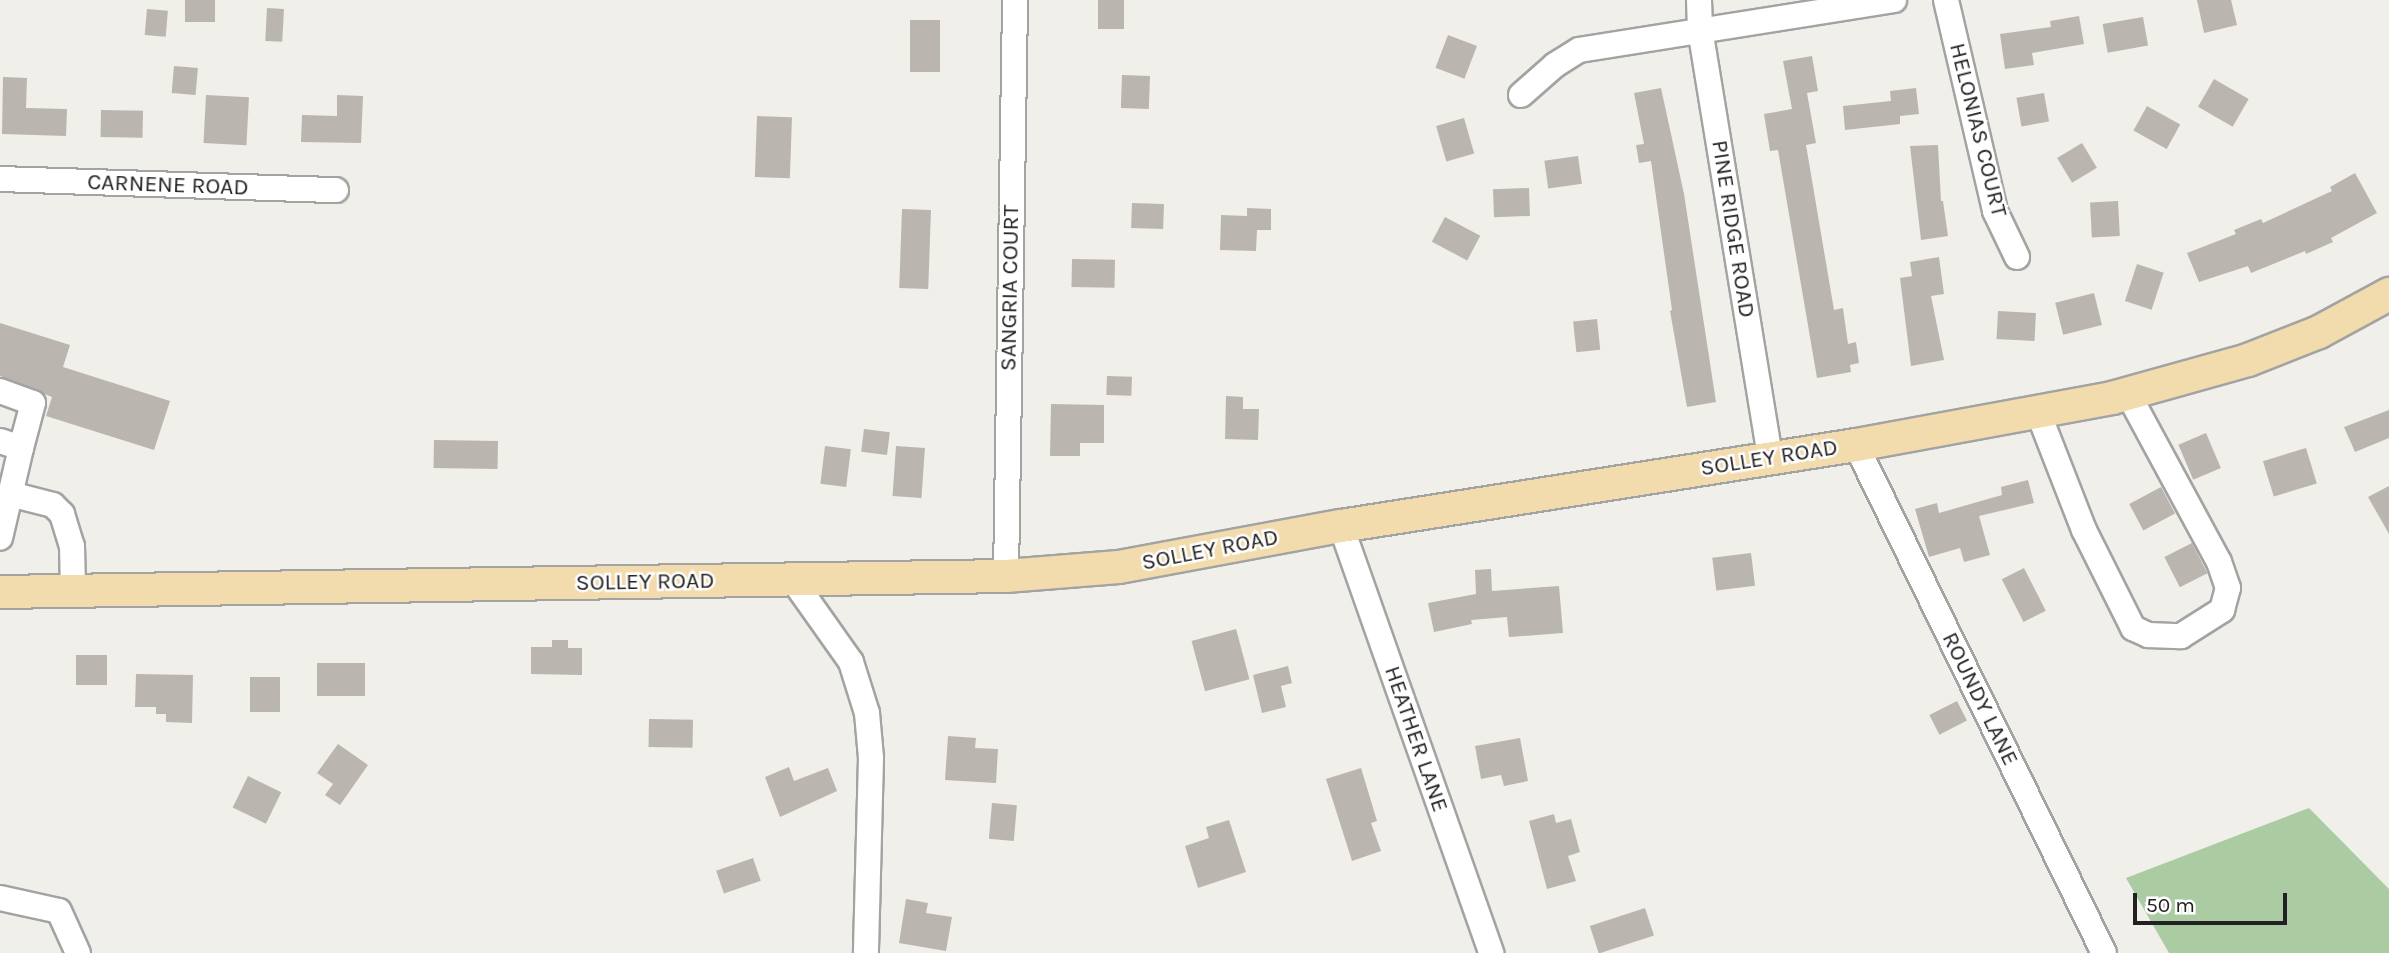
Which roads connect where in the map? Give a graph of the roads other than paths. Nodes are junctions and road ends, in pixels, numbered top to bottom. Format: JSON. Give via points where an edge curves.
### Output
{"nodes":[{"id":1,"x":1015,"y":0,"type":"edge"},
{"id":2,"x":1699,"y":0,"type":"edge"},
{"id":3,"x":1894,"y":0,"type":"edge"},
{"id":4,"x":1946,"y":0,"type":"edge"},
{"id":5,"x":1700,"y":29,"type":"junction"},
{"id":6,"x":1521,"y":95,"type":"dead end"},
{"id":7,"x":0,"y":179,"type":"edge"},
{"id":8,"x":336,"y":190,"type":"dead end"},
{"id":9,"x":2017,"y":257,"type":"dead end"},
{"id":10,"x":2389,"y":294,"type":"edge"},
{"id":11,"x":0,"y":391,"type":"edge"},
{"id":12,"x":2128,"y":394,"type":"junction"},
{"id":13,"x":2038,"y":412,"type":"junction"},
{"id":14,"x":10,"y":445,"type":"edge"},
{"id":15,"x":1856,"y":445,"type":"junction"},
{"id":16,"x":1770,"y":458,"type":"junction"},
{"id":17,"x":10,"y":494,"type":"junction"},
{"id":18,"x":1341,"y":526,"type":"junction"},
{"id":19,"x":0,"y":538,"type":"edge"},
{"id":20,"x":1006,"y":576,"type":"junction"},
{"id":21,"x":793,"y":580,"type":"junction"},
{"id":22,"x":73,"y":591,"type":"junction"},
{"id":23,"x":0,"y":592,"type":"edge"},
{"id":24,"x":0,"y":898,"type":"edge"},
{"id":25,"x":78,"y":953,"type":"edge"},
{"id":26,"x":866,"y":953,"type":"edge"},
{"id":27,"x":1491,"y":953,"type":"edge"},
{"id":28,"x":2104,"y":953,"type":"edge"}],
"edges":[{"from":1,"to":20,"type":"street","name":"SANGRIA COURT"},
{"from":2,"to":5,"type":"street","name":"PINE RIDGE ROAD"},
{"from":3,"to":5,"type":"street"},
{"from":4,"to":9,"type":"street","name":"HELONIAS COURT","via":[[1995,211]]},
{"from":5,"to":6,"type":"street","via":[[1579,50]]},
{"from":5,"to":16,"type":"street","name":"PINE RIDGE ROAD"},
{"from":7,"to":8,"type":"street","name":"CARNENE ROAD"},
{"from":10,"to":12,"type":"main road","name":"SOLLEY ROAD","via":[[2319,332],[2248,360]]},
{"from":11,"to":14,"type":"street","via":[[33,403]]},
{"from":12,"to":13,"type":"main road","name":"SOLLEY ROAD"},
{"from":12,"to":13,"type":"street","via":[[2219,562],[2228,588],[2222,610],[2181,636],[2148,635],[2133,628],[2084,530]]},
{"from":13,"to":15,"type":"main road","name":"SOLLEY ROAD"},
{"from":14,"to":17,"type":"street"},
{"from":15,"to":16,"type":"main road","name":"SOLLEY ROAD"},
{"from":15,"to":28,"type":"street","name":"ROUNDY LANE"},
{"from":16,"to":18,"type":"main road","name":"SOLLEY ROAD"},
{"from":17,"to":19,"type":"street"},
{"from":17,"to":22,"type":"street","via":[[53,505],[62,514],[72,546]]},
{"from":18,"to":20,"type":"main road","name":"SOLLEY ROAD","via":[[1119,567]]},
{"from":18,"to":27,"type":"street","name":"HEATHER LANE"},
{"from":20,"to":21,"type":"main road","name":"SOLLEY ROAD"},
{"from":21,"to":22,"type":"main road","name":"SOLLEY ROAD"},
{"from":21,"to":26,"type":"street","via":[[851,662],[867,713],[872,758]]},
{"from":22,"to":23,"type":"main road","name":"SOLLEY ROAD"},
{"from":24,"to":25,"type":"street","via":[[59,911]]}]}
